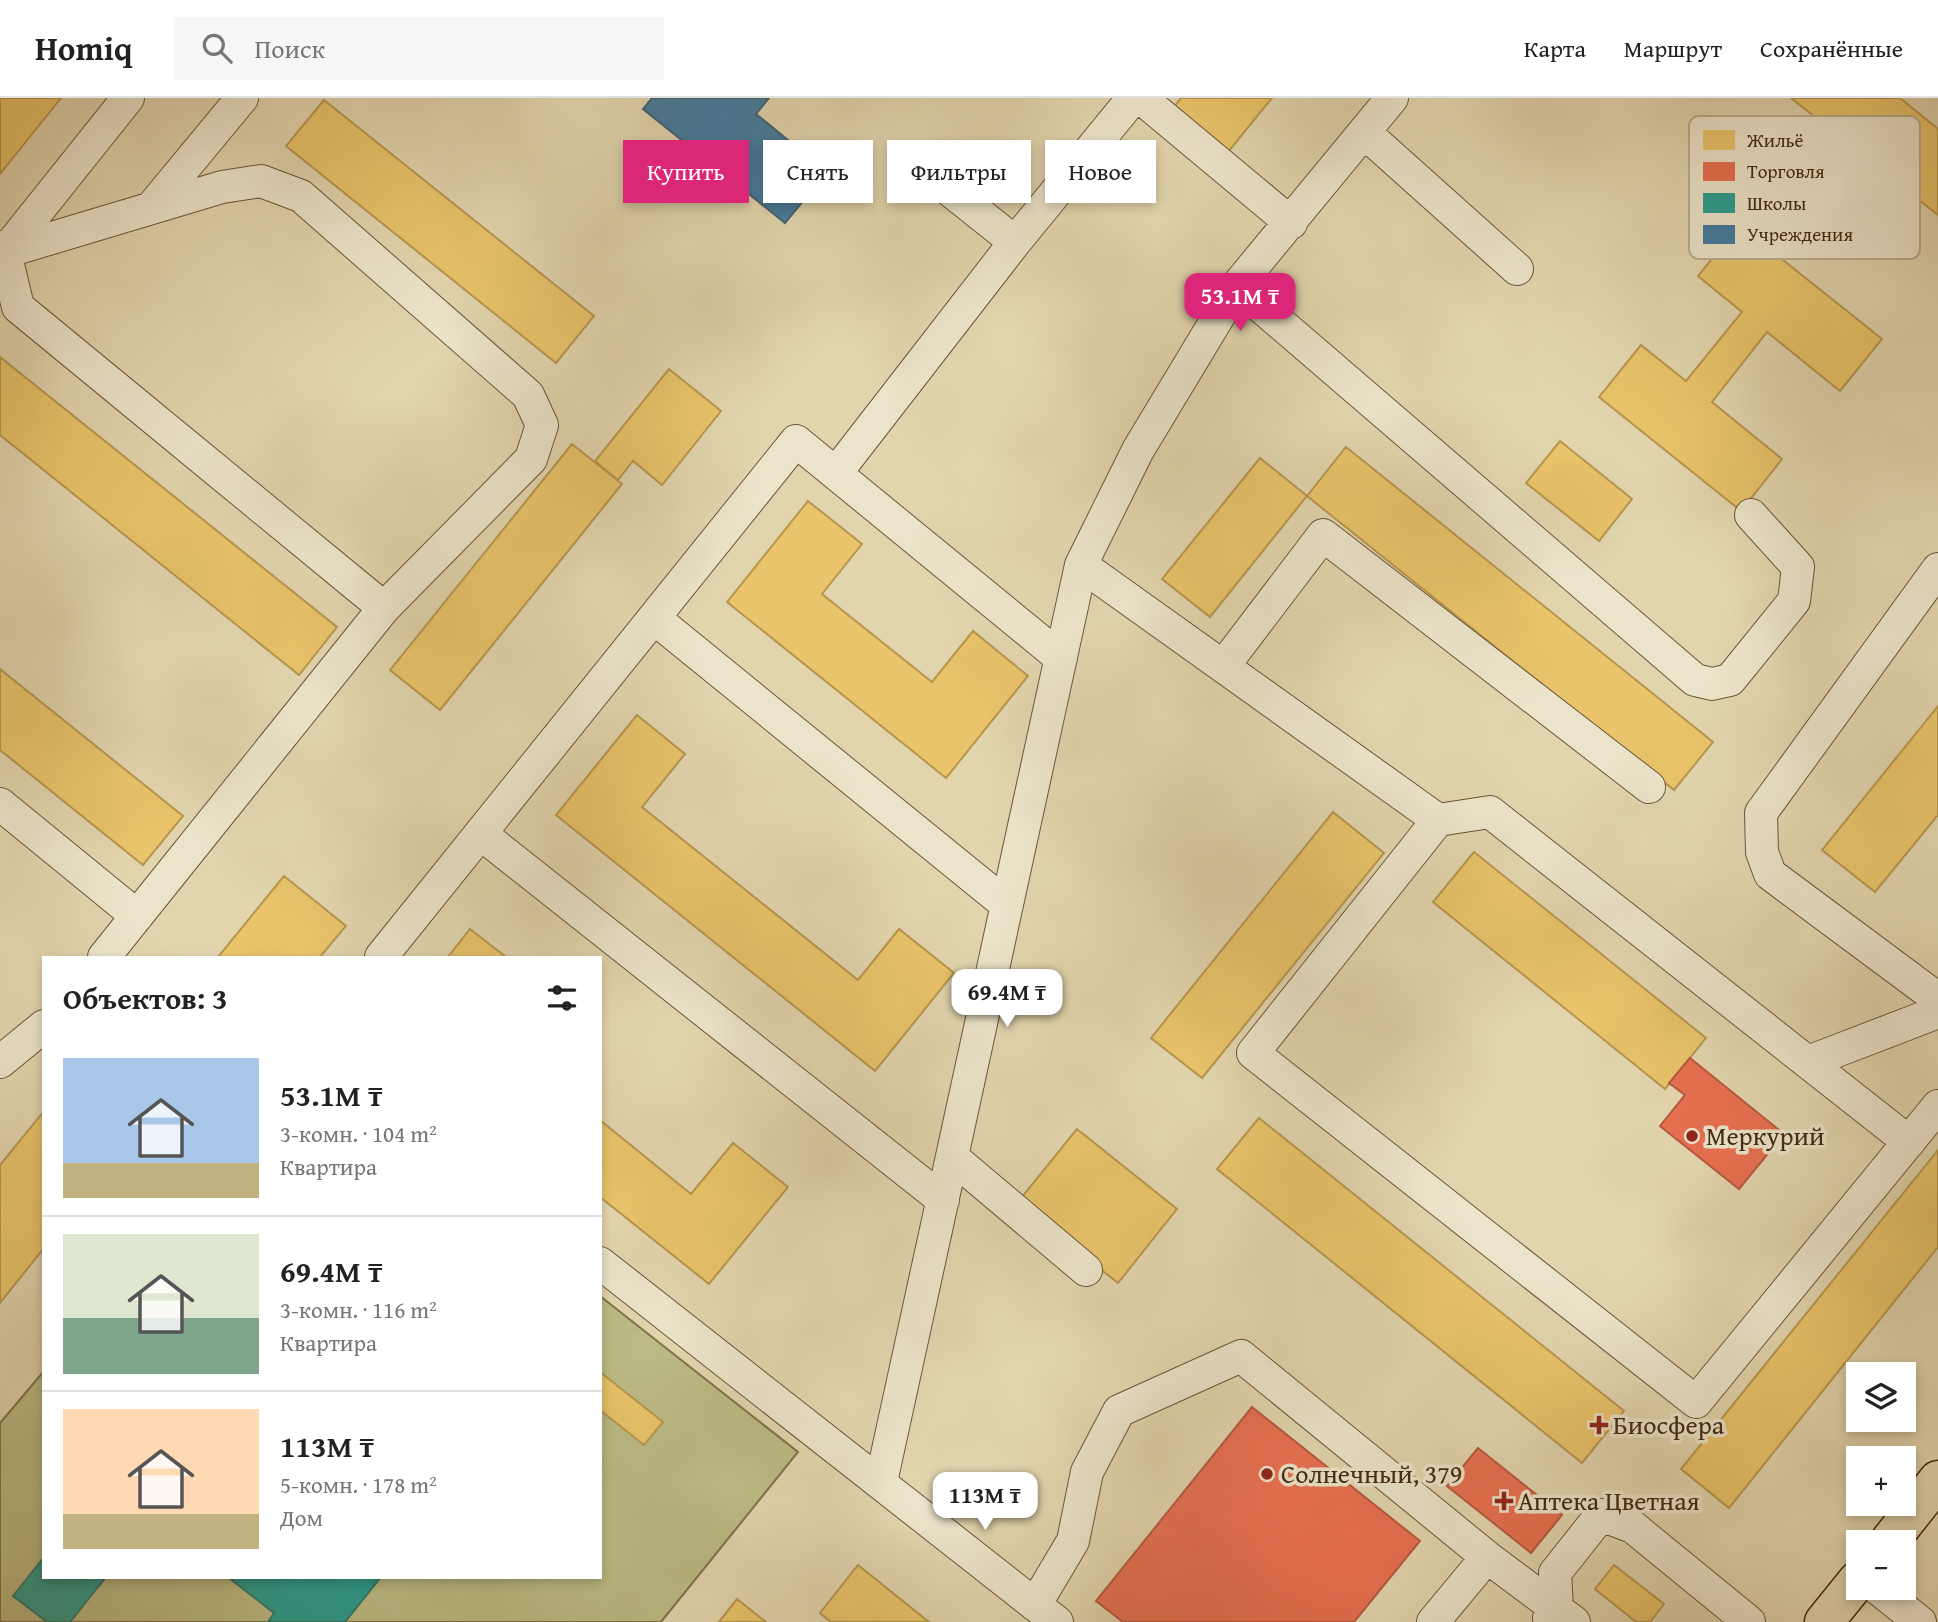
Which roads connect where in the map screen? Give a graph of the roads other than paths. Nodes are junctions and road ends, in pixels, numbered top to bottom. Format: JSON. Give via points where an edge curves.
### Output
{"nodes":[{"id":1,"x":128,"y":98,"type":"edge"},
{"id":2,"x":242,"y":98,"type":"edge"},
{"id":3,"x":1133,"y":98,"type":"edge"},
{"id":4,"x":1141,"y":98,"type":"edge"},
{"id":5,"x":1392,"y":98,"type":"edge"},
{"id":6,"x":1364,"y":132,"type":"junction"},
{"id":7,"x":966,"y":203,"type":"edge"},
{"id":8,"x":151,"y":208,"type":"junction"},
{"id":9,"x":1291,"y":223,"type":"junction"},
{"id":10,"x":1015,"y":242,"type":"junction"},
{"id":11,"x":3,"y":250,"type":"edge"},
{"id":12,"x":1517,"y":268,"type":"dead end"},
{"id":13,"x":1237,"y":286,"type":"junction"},
{"id":14,"x":836,"y":472,"type":"junction"},
{"id":15,"x":1751,"y":515,"type":"dead end"},
{"id":16,"x":1081,"y":565,"type":"junction"},
{"id":17,"x":1938,"y":569,"type":"edge"},
{"id":18,"x":384,"y":608,"type":"junction"},
{"id":19,"x":654,"y":618,"type":"junction"},
{"id":20,"x":1061,"y":658,"type":"junction"},
{"id":21,"x":1224,"y":664,"type":"junction"},
{"id":22,"x":1649,"y":787,"type":"dead end"},
{"id":23,"x":0,"y":804,"type":"edge"},
{"id":24,"x":1438,"y":820,"type":"junction"},
{"id":25,"x":481,"y":834,"type":"junction"},
{"id":26,"x":1007,"y":905,"type":"junction"},
{"id":27,"x":137,"y":916,"type":"junction"},
{"id":28,"x":105,"y":956,"type":"edge"},
{"id":29,"x":382,"y":956,"type":"edge"},
{"id":30,"x":1938,"y":999,"type":"edge"},
{"id":31,"x":1938,"y":1012,"type":"edge"},
{"id":32,"x":42,"y":1028,"type":"edge"},
{"id":33,"x":0,"y":1062,"type":"edge"},
{"id":34,"x":1808,"y":1062,"type":"junction"},
{"id":35,"x":1938,"y":1106,"type":"edge"},
{"id":36,"x":1909,"y":1142,"type":"junction"},
{"id":37,"x":952,"y":1157,"type":"junction"},
{"id":38,"x":943,"y":1200,"type":"junction"},
{"id":39,"x":602,"y":1265,"type":"edge"},
{"id":40,"x":1086,"y":1270,"type":"dead end"},
{"id":41,"x":1938,"y":1480,"type":"edge"},
{"id":42,"x":881,"y":1482,"type":"junction"},
{"id":43,"x":1898,"y":1530,"type":"edge"},
{"id":44,"x":1486,"y":1557,"type":"junction"},
{"id":45,"x":1846,"y":1595,"type":"edge"},
{"id":46,"x":1892,"y":1600,"type":"edge"},
{"id":47,"x":1046,"y":1614,"type":"edge"},
{"id":48,"x":1559,"y":1618,"type":"edge"},
{"id":49,"x":1433,"y":1622,"type":"edge"},
{"id":50,"x":1749,"y":1622,"type":"edge"},
{"id":51,"x":1824,"y":1622,"type":"edge"},
{"id":52,"x":1920,"y":1622,"type":"edge"}],
"edges":[{"from":1,"to":11,"type":"street"},
{"from":2,"to":8,"type":"street"},
{"from":3,"to":10,"type":"street"},
{"from":4,"to":9,"type":"street"},
{"from":5,"to":6,"type":"street"},
{"from":6,"to":9,"type":"street"},
{"from":6,"to":12,"type":"street"},
{"from":7,"to":10,"type":"street"},
{"from":8,"to":11,"type":"street"},
{"from":8,"to":18,"type":"street","via":[[261,181],[301,196],[528,395],[542,425],[531,459]]},
{"from":9,"to":13,"type":"street"},
{"from":10,"to":14,"type":"street"},
{"from":11,"to":18,"type":"street","via":[[18,307]]},
{"from":13,"to":15,"type":"street","via":[[1695,680],[1712,684],[1730,680],[1794,601],[1798,567]]},
{"from":13,"to":16,"type":"street","via":[[1138,450]]},
{"from":14,"to":19,"type":"street","via":[[796,441]]},
{"from":14,"to":20,"type":"street"},
{"from":16,"to":20,"type":"street"},
{"from":16,"to":21,"type":"street"},
{"from":17,"to":30,"type":"street","via":[[1761,813],[1762,852],[1770,874]]},
{"from":18,"to":27,"type":"street"},
{"from":19,"to":25,"type":"street"},
{"from":19,"to":26,"type":"street"},
{"from":20,"to":26,"type":"street"},
{"from":21,"to":22,"type":"street","via":[[1323,535]]},
{"from":21,"to":24,"type":"street"},
{"from":23,"to":27,"type":"street"},
{"from":24,"to":34,"type":"street","via":[[1490,812]]},
{"from":24,"to":36,"type":"street","via":[[1253,1053],[1696,1402]]},
{"from":25,"to":29,"type":"street"},
{"from":25,"to":38,"type":"street"},
{"from":26,"to":37,"type":"street"},
{"from":27,"to":28,"type":"street"},
{"from":31,"to":34,"type":"street"},
{"from":32,"to":33,"type":"street"},
{"from":34,"to":36,"type":"street"},
{"from":35,"to":36,"type":"street"},
{"from":37,"to":38,"type":"street"},
{"from":37,"to":40,"type":"street"},
{"from":38,"to":42,"type":"street"},
{"from":39,"to":42,"type":"street"},
{"from":41,"to":43,"type":"main road"},
{"from":42,"to":47,"type":"street"},
{"from":44,"to":47,"type":"street","via":[[1241,1356],[1119,1411],[1087,1472],[1073,1541]]},
{"from":44,"to":48,"type":"street"},
{"from":44,"to":49,"type":"street"},
{"from":45,"to":51,"type":"main road"},
{"from":46,"to":52,"type":"street"},
{"from":48,"to":50,"type":"street","via":[[1555,1573],[1601,1515],[1633,1527]]}]}
